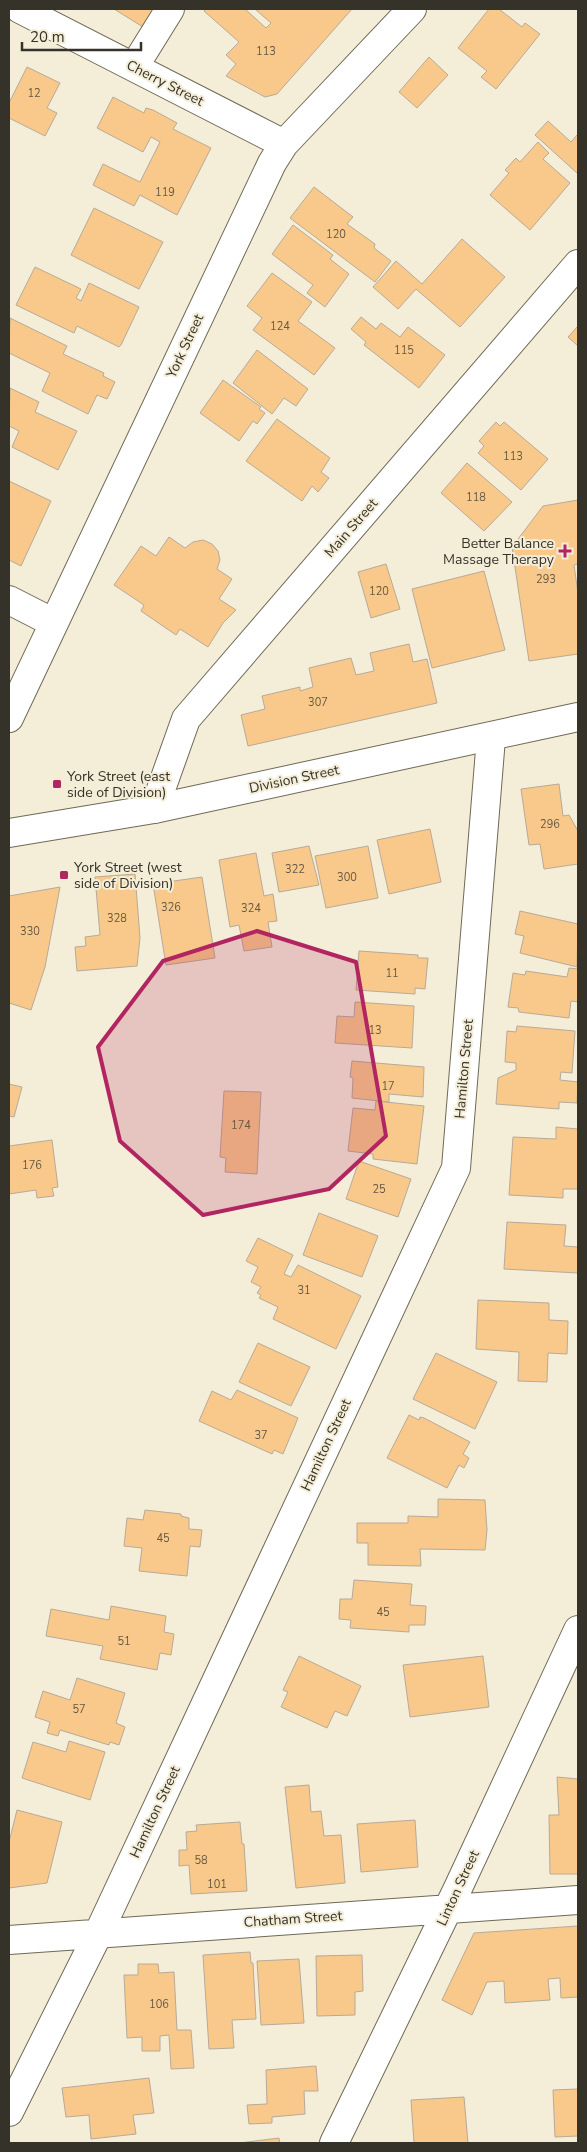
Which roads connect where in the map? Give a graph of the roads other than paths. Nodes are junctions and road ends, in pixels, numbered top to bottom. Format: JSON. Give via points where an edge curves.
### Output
{"nodes":[{"id":1,"x":20,"y":9,"type":"edge"},
{"id":2,"x":170,"y":9,"type":"edge"},
{"id":3,"x":412,"y":9,"type":"edge"},
{"id":4,"x":134,"y":68,"type":"junction"},
{"id":5,"x":284,"y":144,"type":"junction"},
{"id":6,"x":578,"y":264,"type":"edge"},
{"id":7,"x":9,"y":600,"type":"edge"},
{"id":8,"x":54,"y":623,"type":"junction"},
{"id":9,"x":578,"y":717,"type":"edge"},
{"id":10,"x":9,"y":718,"type":"edge"},
{"id":11,"x":491,"y":738,"type":"junction"},
{"id":12,"x":154,"y":809,"type":"junction"},
{"id":13,"x":9,"y":833,"type":"edge"},
{"id":14,"x":578,"y":1630,"type":"edge"},
{"id":15,"x":578,"y":1900,"type":"edge"},
{"id":16,"x":448,"y":1908,"type":"junction"},
{"id":17,"x":99,"y":1932,"type":"junction"},
{"id":18,"x":9,"y":1940,"type":"edge"},
{"id":19,"x":9,"y":2112,"type":"edge"},
{"id":20,"x":334,"y":2143,"type":"edge"}],
"edges":[{"from":1,"to":4,"type":"street","name":"Cherry Street"},
{"from":2,"to":4,"type":"street"},
{"from":3,"to":5,"type":"street","name":"York Street"},
{"from":4,"to":5,"type":"street","name":"Cherry Street"},
{"from":5,"to":8,"type":"street","name":"York Street","via":[[272,163]]},
{"from":6,"to":12,"type":"street","name":"Main Street","via":[[186,719]]},
{"from":7,"to":8,"type":"street"},
{"from":8,"to":10,"type":"street","name":"York Street"},
{"from":9,"to":11,"type":"street","name":"Division Street"},
{"from":11,"to":12,"type":"street","name":"Division Street"},
{"from":11,"to":17,"type":"street","name":"Hamilton Street","via":[[456,1168]]},
{"from":12,"to":13,"type":"street","name":"Division Street"},
{"from":14,"to":16,"type":"street","name":"Linton Street"},
{"from":15,"to":16,"type":"street","name":"Chatham Street"},
{"from":16,"to":17,"type":"street","name":"Chatham Street"},
{"from":16,"to":20,"type":"street","name":"Linton Street"},
{"from":17,"to":18,"type":"street","name":"Chatham Street"},
{"from":17,"to":19,"type":"street","name":"Hamilton Street"}]}
